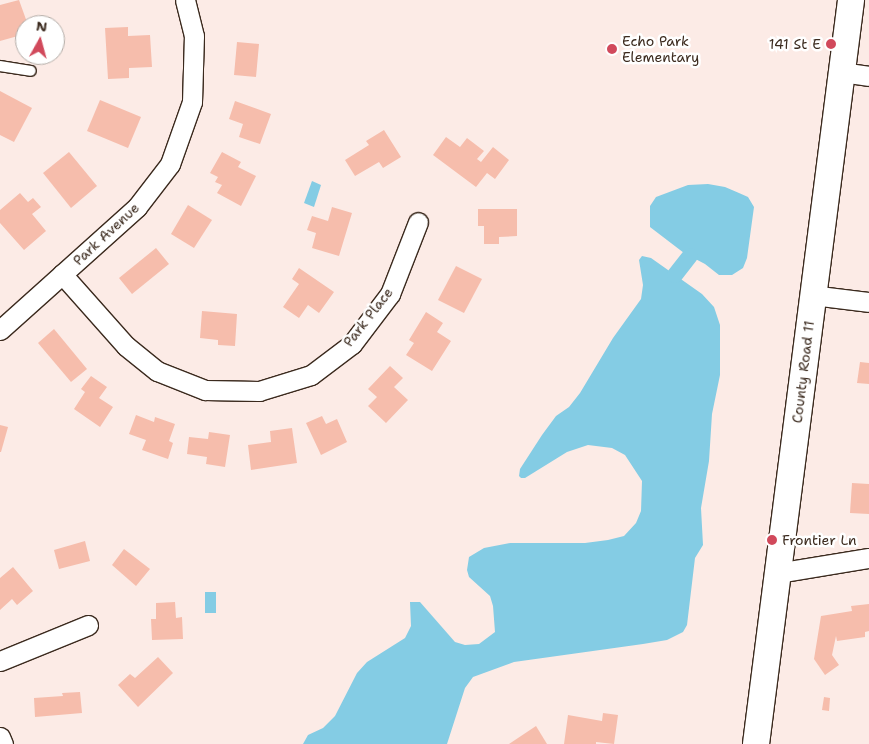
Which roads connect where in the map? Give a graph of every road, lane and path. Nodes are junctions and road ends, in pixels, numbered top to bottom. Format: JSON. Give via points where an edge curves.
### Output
{"nodes":[{"id":1,"x":185,"y":0,"type":"edge"},
{"id":2,"x":851,"y":0,"type":"edge"},
{"id":3,"x":0,"y":66,"type":"edge"},
{"id":4,"x":31,"y":71,"type":"dead end"},
{"id":5,"x":841,"y":72,"type":"junction"},
{"id":6,"x":869,"y":76,"type":"edge"},
{"id":7,"x":418,"y":222,"type":"dead end"},
{"id":8,"x":62,"y":274,"type":"junction"},
{"id":9,"x":812,"y":295,"type":"junction"},
{"id":10,"x":869,"y":302,"type":"edge"},
{"id":11,"x":0,"y":330,"type":"edge"},
{"id":12,"x":869,"y":558,"type":"edge"},
{"id":13,"x":777,"y":574,"type":"junction"},
{"id":14,"x":88,"y":625,"type":"dead end"},
{"id":15,"x":0,"y":661,"type":"edge"},
{"id":16,"x":0,"y":737,"type":"edge"},
{"id":17,"x":3,"y":744,"type":"edge"},
{"id":18,"x":756,"y":744,"type":"edge"}],
"edges":[{"from":1,"to":8,"type":"street","name":"Park Avenue","via":[[194,36],[192,102],[170,164],[137,207]]},
{"from":2,"to":5,"type":"street","name":"County Road 11"},
{"from":3,"to":4,"type":"lane"},
{"from":5,"to":6,"type":"street"},
{"from":5,"to":9,"type":"street","name":"County Road 11"},
{"from":7,"to":8,"type":"street","name":"Park Place","via":[[390,294],[352,344],[311,375],[260,391],[205,390],[157,371],[126,346]]},
{"from":8,"to":11,"type":"street","name":"Park Avenue"},
{"from":9,"to":10,"type":"street"},
{"from":9,"to":13,"type":"street","name":"County Road 11"},
{"from":12,"to":13,"type":"street"},
{"from":13,"to":18,"type":"street","name":"County Road 11"},
{"from":14,"to":15,"type":"street"},
{"from":16,"to":17,"type":"street"}]}
